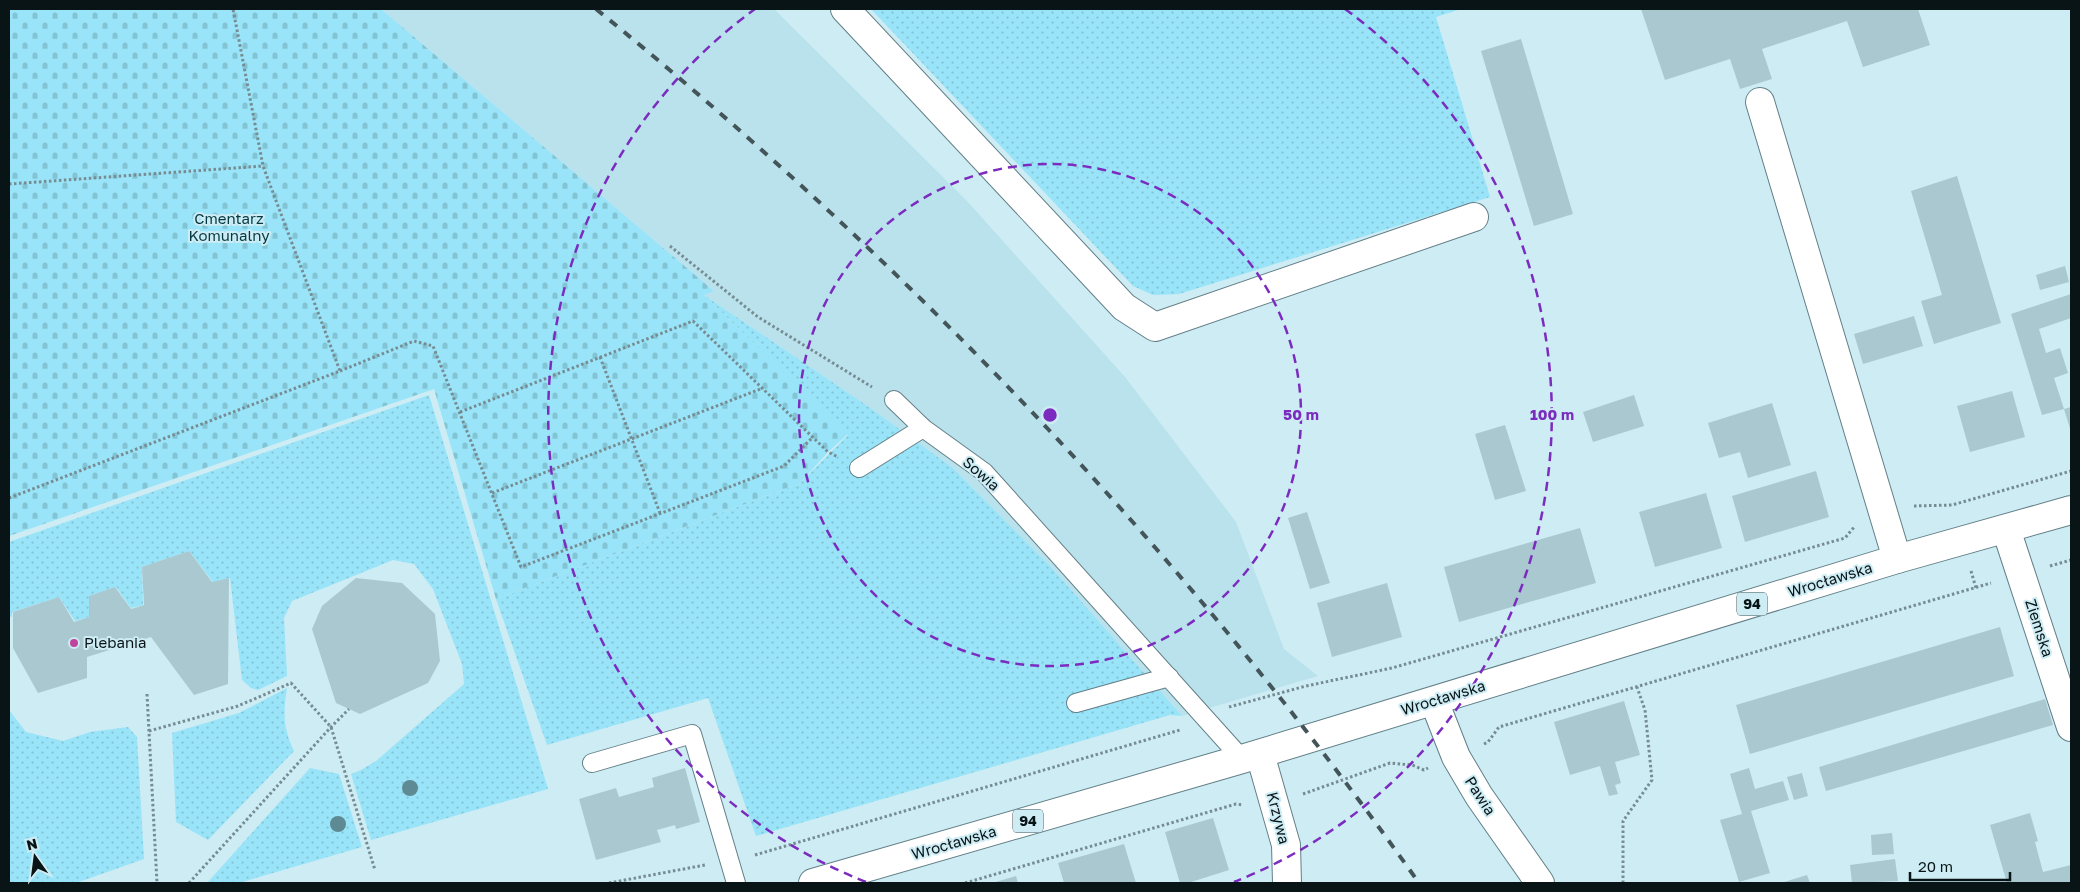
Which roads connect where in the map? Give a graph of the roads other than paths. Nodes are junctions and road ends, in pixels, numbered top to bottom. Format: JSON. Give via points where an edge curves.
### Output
{"nodes":[{"id":1,"x":845,"y":9,"type":"edge"},
{"id":2,"x":1760,"y":102,"type":"dead end"},
{"id":3,"x":1474,"y":217,"type":"dead end"},
{"id":4,"x":894,"y":400,"type":"road end"},
{"id":5,"x":923,"y":428,"type":"junction"},
{"id":6,"x":858,"y":468,"type":"dead end"},
{"id":7,"x":2071,"y":510,"type":"edge"},
{"id":8,"x":2006,"y":528,"type":"junction"},
{"id":9,"x":1897,"y":559,"type":"junction"},
{"id":10,"x":1169,"y":677,"type":"junction"},
{"id":11,"x":1434,"y":701,"type":"junction"},
{"id":12,"x":1076,"y":703,"type":"dead end"},
{"id":13,"x":2071,"y":727,"type":"edge"},
{"id":14,"x":1251,"y":756,"type":"junction"},
{"id":15,"x":592,"y":763,"type":"dead end"},
{"id":16,"x":736,"y":883,"type":"edge"},
{"id":17,"x":813,"y":883,"type":"edge"},
{"id":18,"x":1287,"y":883,"type":"edge"},
{"id":19,"x":1540,"y":883,"type":"edge"}],
"edges":[{"from":1,"to":3,"type":"street","via":[[1124,307],[1155,327]]},
{"from":2,"to":9,"type":"street"},
{"from":4,"to":5,"type":"lane","name":"Sowia"},
{"from":5,"to":6,"type":"lane"},
{"from":5,"to":10,"type":"lane","name":"Sowia","via":[[984,472]]},
{"from":7,"to":8,"type":"street","name":"Wrocławska","number":"94"},
{"from":8,"to":9,"type":"street","name":"Wrocławska","number":"94"},
{"from":8,"to":13,"type":"street","name":"Ziemska"},
{"from":9,"to":11,"type":"street","name":"Wrocławska","number":"94"},
{"from":10,"to":12,"type":"lane"},
{"from":10,"to":14,"type":"lane","name":"Sowia","via":[[1204,716]]},
{"from":11,"to":14,"type":"street","name":"Wrocławska","number":"94"},
{"from":11,"to":19,"type":"street","name":"Pawia","via":[[1456,757]]},
{"from":14,"to":17,"type":"street","name":"Wrocławska","number":"94"},
{"from":14,"to":18,"type":"street","name":"Krzywa","via":[[1275,805],[1286,845]]},
{"from":15,"to":16,"type":"lane","via":[[692,734]]}]}
